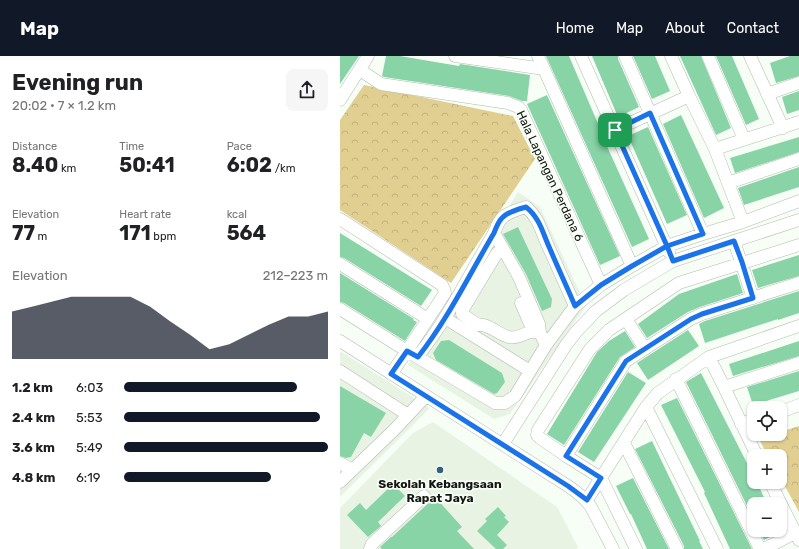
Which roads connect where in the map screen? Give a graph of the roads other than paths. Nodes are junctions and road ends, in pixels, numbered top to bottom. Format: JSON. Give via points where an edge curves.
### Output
{"nodes":[{"id":1,"x":368,"y":56,"type":"edge"},
{"id":2,"x":455,"y":56,"type":"edge"},
{"id":3,"x":538,"y":56,"type":"edge"},
{"id":4,"x":581,"y":56,"type":"edge"},
{"id":5,"x":625,"y":56,"type":"edge"},
{"id":6,"x":671,"y":56,"type":"edge"},
{"id":7,"x":708,"y":56,"type":"edge"},
{"id":8,"x":754,"y":57,"type":"edge"},
{"id":9,"x":544,"y":69,"type":"junction"},
{"id":10,"x":360,"y":70,"type":"junction"},
{"id":11,"x":799,"y":83,"type":"edge"},
{"id":12,"x":767,"y":94,"type":"junction"},
{"id":13,"x":688,"y":96,"type":"junction"},
{"id":14,"x":340,"y":100,"type":"edge"},
{"id":15,"x":650,"y":113,"type":"junction"},
{"id":16,"x":799,"y":122,"type":"edge"},
{"id":17,"x":783,"y":128,"type":"junction"},
{"id":18,"x":615,"y":130,"type":"junction"},
{"id":19,"x":744,"y":139,"type":"junction"},
{"id":20,"x":715,"y":149,"type":"junction"},
{"id":21,"x":799,"y":159,"type":"edge"},
{"id":22,"x":728,"y":183,"type":"junction"},
{"id":23,"x":799,"y":201,"type":"edge"},
{"id":24,"x":340,"y":219,"type":"edge"},
{"id":25,"x":799,"y":220,"type":"edge"},
{"id":26,"x":743,"y":222,"type":"junction"},
{"id":27,"x":703,"y":234,"type":"junction"},
{"id":28,"x":492,"y":237,"type":"junction"},
{"id":29,"x":734,"y":241,"type":"junction"},
{"id":30,"x":799,"y":245,"type":"edge"},
{"id":31,"x":667,"y":246,"type":"junction"},
{"id":32,"x":497,"y":253,"type":"junction"},
{"id":33,"x":673,"y":261,"type":"junction"},
{"id":34,"x":742,"y":262,"type":"junction"},
{"id":35,"x":340,"y":264,"type":"edge"},
{"id":36,"x":632,"y":266,"type":"junction"},
{"id":37,"x":799,"y":283,"type":"edge"},
{"id":38,"x":601,"y":285,"type":"junction"},
{"id":39,"x":753,"y":298,"type":"junction"},
{"id":40,"x":575,"y":306,"type":"junction"},
{"id":41,"x":340,"y":309,"type":"edge"},
{"id":42,"x":445,"y":318,"type":"junction"},
{"id":43,"x":626,"y":319,"type":"junction"},
{"id":44,"x":428,"y":320,"type":"junction"},
{"id":45,"x":478,"y":325,"type":"junction"},
{"id":46,"x":799,"y":326,"type":"edge"},
{"id":47,"x":466,"y":331,"type":"junction"},
{"id":48,"x":536,"y":332,"type":"junction"},
{"id":49,"x":340,"y":341,"type":"edge"},
{"id":50,"x":546,"y":345,"type":"junction"},
{"id":51,"x":645,"y":349,"type":"junction"},
{"id":52,"x":407,"y":351,"type":"junction"},
{"id":53,"x":418,"y":357,"type":"junction"},
{"id":54,"x":709,"y":357,"type":"junction"},
{"id":55,"x":799,"y":363,"type":"edge"},
{"id":56,"x":340,"y":371,"type":"edge"},
{"id":57,"x":530,"y":371,"type":"junction"},
{"id":58,"x":391,"y":374,"type":"junction"},
{"id":59,"x":676,"y":379,"type":"junction"},
{"id":60,"x":724,"y":387,"type":"junction"},
{"id":61,"x":426,"y":396,"type":"junction"},
{"id":62,"x":799,"y":405,"type":"edge"},
{"id":63,"x":646,"y":407,"type":"junction"},
{"id":64,"x":787,"y":409,"type":"edge"},
{"id":65,"x":408,"y":415,"type":"junction"},
{"id":66,"x":747,"y":422,"type":"edge"},
{"id":67,"x":741,"y":424,"type":"junction"},
{"id":68,"x":624,"y":442,"type":"junction"},
{"id":69,"x":503,"y":444,"type":"junction"},
{"id":70,"x":754,"y":449,"type":"edge"},
{"id":71,"x":566,"y":456,"type":"junction"},
{"id":72,"x":340,"y":463,"type":"edge"},
{"id":73,"x":352,"y":470,"type":"junction"},
{"id":74,"x":601,"y":478,"type":"junction"},
{"id":75,"x":340,"y":482,"type":"edge"},
{"id":76,"x":773,"y":489,"type":"edge"},
{"id":77,"x":424,"y":496,"type":"dead end"},
{"id":78,"x":587,"y":500,"type":"junction"},
{"id":79,"x":797,"y":537,"type":"edge"},
{"id":80,"x":610,"y":548,"type":"edge"},
{"id":81,"x":370,"y":549,"type":"edge"},
{"id":82,"x":636,"y":549,"type":"edge"},
{"id":83,"x":676,"y":549,"type":"edge"},
{"id":84,"x":717,"y":549,"type":"edge"},
{"id":85,"x":760,"y":549,"type":"edge"},
{"id":86,"x":764,"y":549,"type":"edge"}],
"edges":[{"from":1,"to":10,"type":"street"},
{"from":2,"to":9,"type":"street"},
{"from":3,"to":9,"type":"street"},
{"from":4,"to":18,"type":"street"},
{"from":5,"to":15,"type":"street"},
{"from":6,"to":13,"type":"street"},
{"from":7,"to":19,"type":"street"},
{"from":8,"to":12,"type":"street"},
{"from":9,"to":36,"type":"street"},
{"from":10,"to":14,"type":"street"},
{"from":10,"to":38,"type":"street","name":"Hala Lapangan Perdana 6","via":[[381,84],[508,103],[518,107]]},
{"from":11,"to":12,"type":"street"},
{"from":12,"to":17,"type":"street"},
{"from":13,"to":15,"type":"street"},
{"from":13,"to":20,"type":"street"},
{"from":15,"to":18,"type":"street"},
{"from":15,"to":27,"type":"street"},
{"from":16,"to":17,"type":"street"},
{"from":17,"to":19,"type":"street"},
{"from":18,"to":31,"type":"street"},
{"from":19,"to":20,"type":"street"},
{"from":20,"to":22,"type":"street"},
{"from":21,"to":22,"type":"street"},
{"from":22,"to":26,"type":"street"},
{"from":23,"to":26,"type":"street"},
{"from":24,"to":44,"type":"street","via":[[442,285],[445,293]]},
{"from":25,"to":29,"type":"street"},
{"from":26,"to":27,"type":"street"},
{"from":27,"to":31,"type":"street"},
{"from":28,"to":32,"type":"street"},
{"from":28,"to":40,"type":"street","via":[[502,217],[526,207],[538,221]]},
{"from":28,"to":42,"type":"street"},
{"from":28,"to":48,"type":"street","via":[[518,277],[539,324]]},
{"from":29,"to":33,"type":"street"},
{"from":29,"to":34,"type":"street"},
{"from":30,"to":34,"type":"street"},
{"from":31,"to":33,"type":"street"},
{"from":31,"to":36,"type":"street"},
{"from":32,"to":45,"type":"street","via":[[462,311],[462,314]]},
{"from":32,"to":48,"type":"street"},
{"from":33,"to":69,"type":"street","via":[[624,290],[576,332]]},
{"from":34,"to":39,"type":"street"},
{"from":34,"to":43,"type":"street","via":[[679,283]]},
{"from":35,"to":44,"type":"street"},
{"from":36,"to":38,"type":"street"},
{"from":37,"to":39,"type":"street"},
{"from":38,"to":40,"type":"street"},
{"from":39,"to":51,"type":"street","via":[[691,319]]},
{"from":40,"to":50,"type":"street"},
{"from":41,"to":52,"type":"street"},
{"from":42,"to":47,"type":"street"},
{"from":42,"to":53,"type":"street"},
{"from":43,"to":51,"type":"street"},
{"from":43,"to":71,"type":"street","via":[[609,330],[590,349],[538,430],[537,435],[540,438]]},
{"from":44,"to":52,"type":"street"},
{"from":45,"to":47,"type":"street"},
{"from":45,"to":48,"type":"street","via":[[484,325],[507,337],[516,338]]},
{"from":46,"to":54,"type":"street"},
{"from":47,"to":57,"type":"street"},
{"from":48,"to":50,"type":"street"},
{"from":49,"to":58,"type":"street"},
{"from":50,"to":57,"type":"street"},
{"from":51,"to":71,"type":"street","via":[[626,361]]},
{"from":52,"to":53,"type":"street"},
{"from":52,"to":58,"type":"street"},
{"from":53,"to":57,"type":"street","via":[[495,403],[505,403],[515,396]]},
{"from":54,"to":59,"type":"street"},
{"from":54,"to":60,"type":"street"},
{"from":55,"to":60,"type":"street"},
{"from":56,"to":65,"type":"street"},
{"from":58,"to":61,"type":"street"},
{"from":59,"to":63,"type":"street","via":[[658,393]]},
{"from":59,"to":85,"type":"street"},
{"from":60,"to":67,"type":"street"},
{"from":61,"to":65,"type":"street"},
{"from":61,"to":69,"type":"street"},
{"from":62,"to":64,"type":"street"},
{"from":63,"to":68,"type":"street"},
{"from":63,"to":84,"type":"street"},
{"from":65,"to":73,"type":"street"},
{"from":66,"to":67,"type":"street"},
{"from":67,"to":70,"type":"street"},
{"from":68,"to":74,"type":"street"},
{"from":68,"to":83,"type":"street"},
{"from":69,"to":78,"type":"street"},
{"from":71,"to":74,"type":"street"},
{"from":72,"to":73,"type":"street"},
{"from":73,"to":75,"type":"street"},
{"from":74,"to":78,"type":"street"},
{"from":74,"to":82,"type":"street"},
{"from":76,"to":79,"type":"street"},
{"from":77,"to":81,"type":"street","via":[[372,544]]},
{"from":78,"to":80,"type":"street"},
{"from":79,"to":86,"type":"street"}]}
